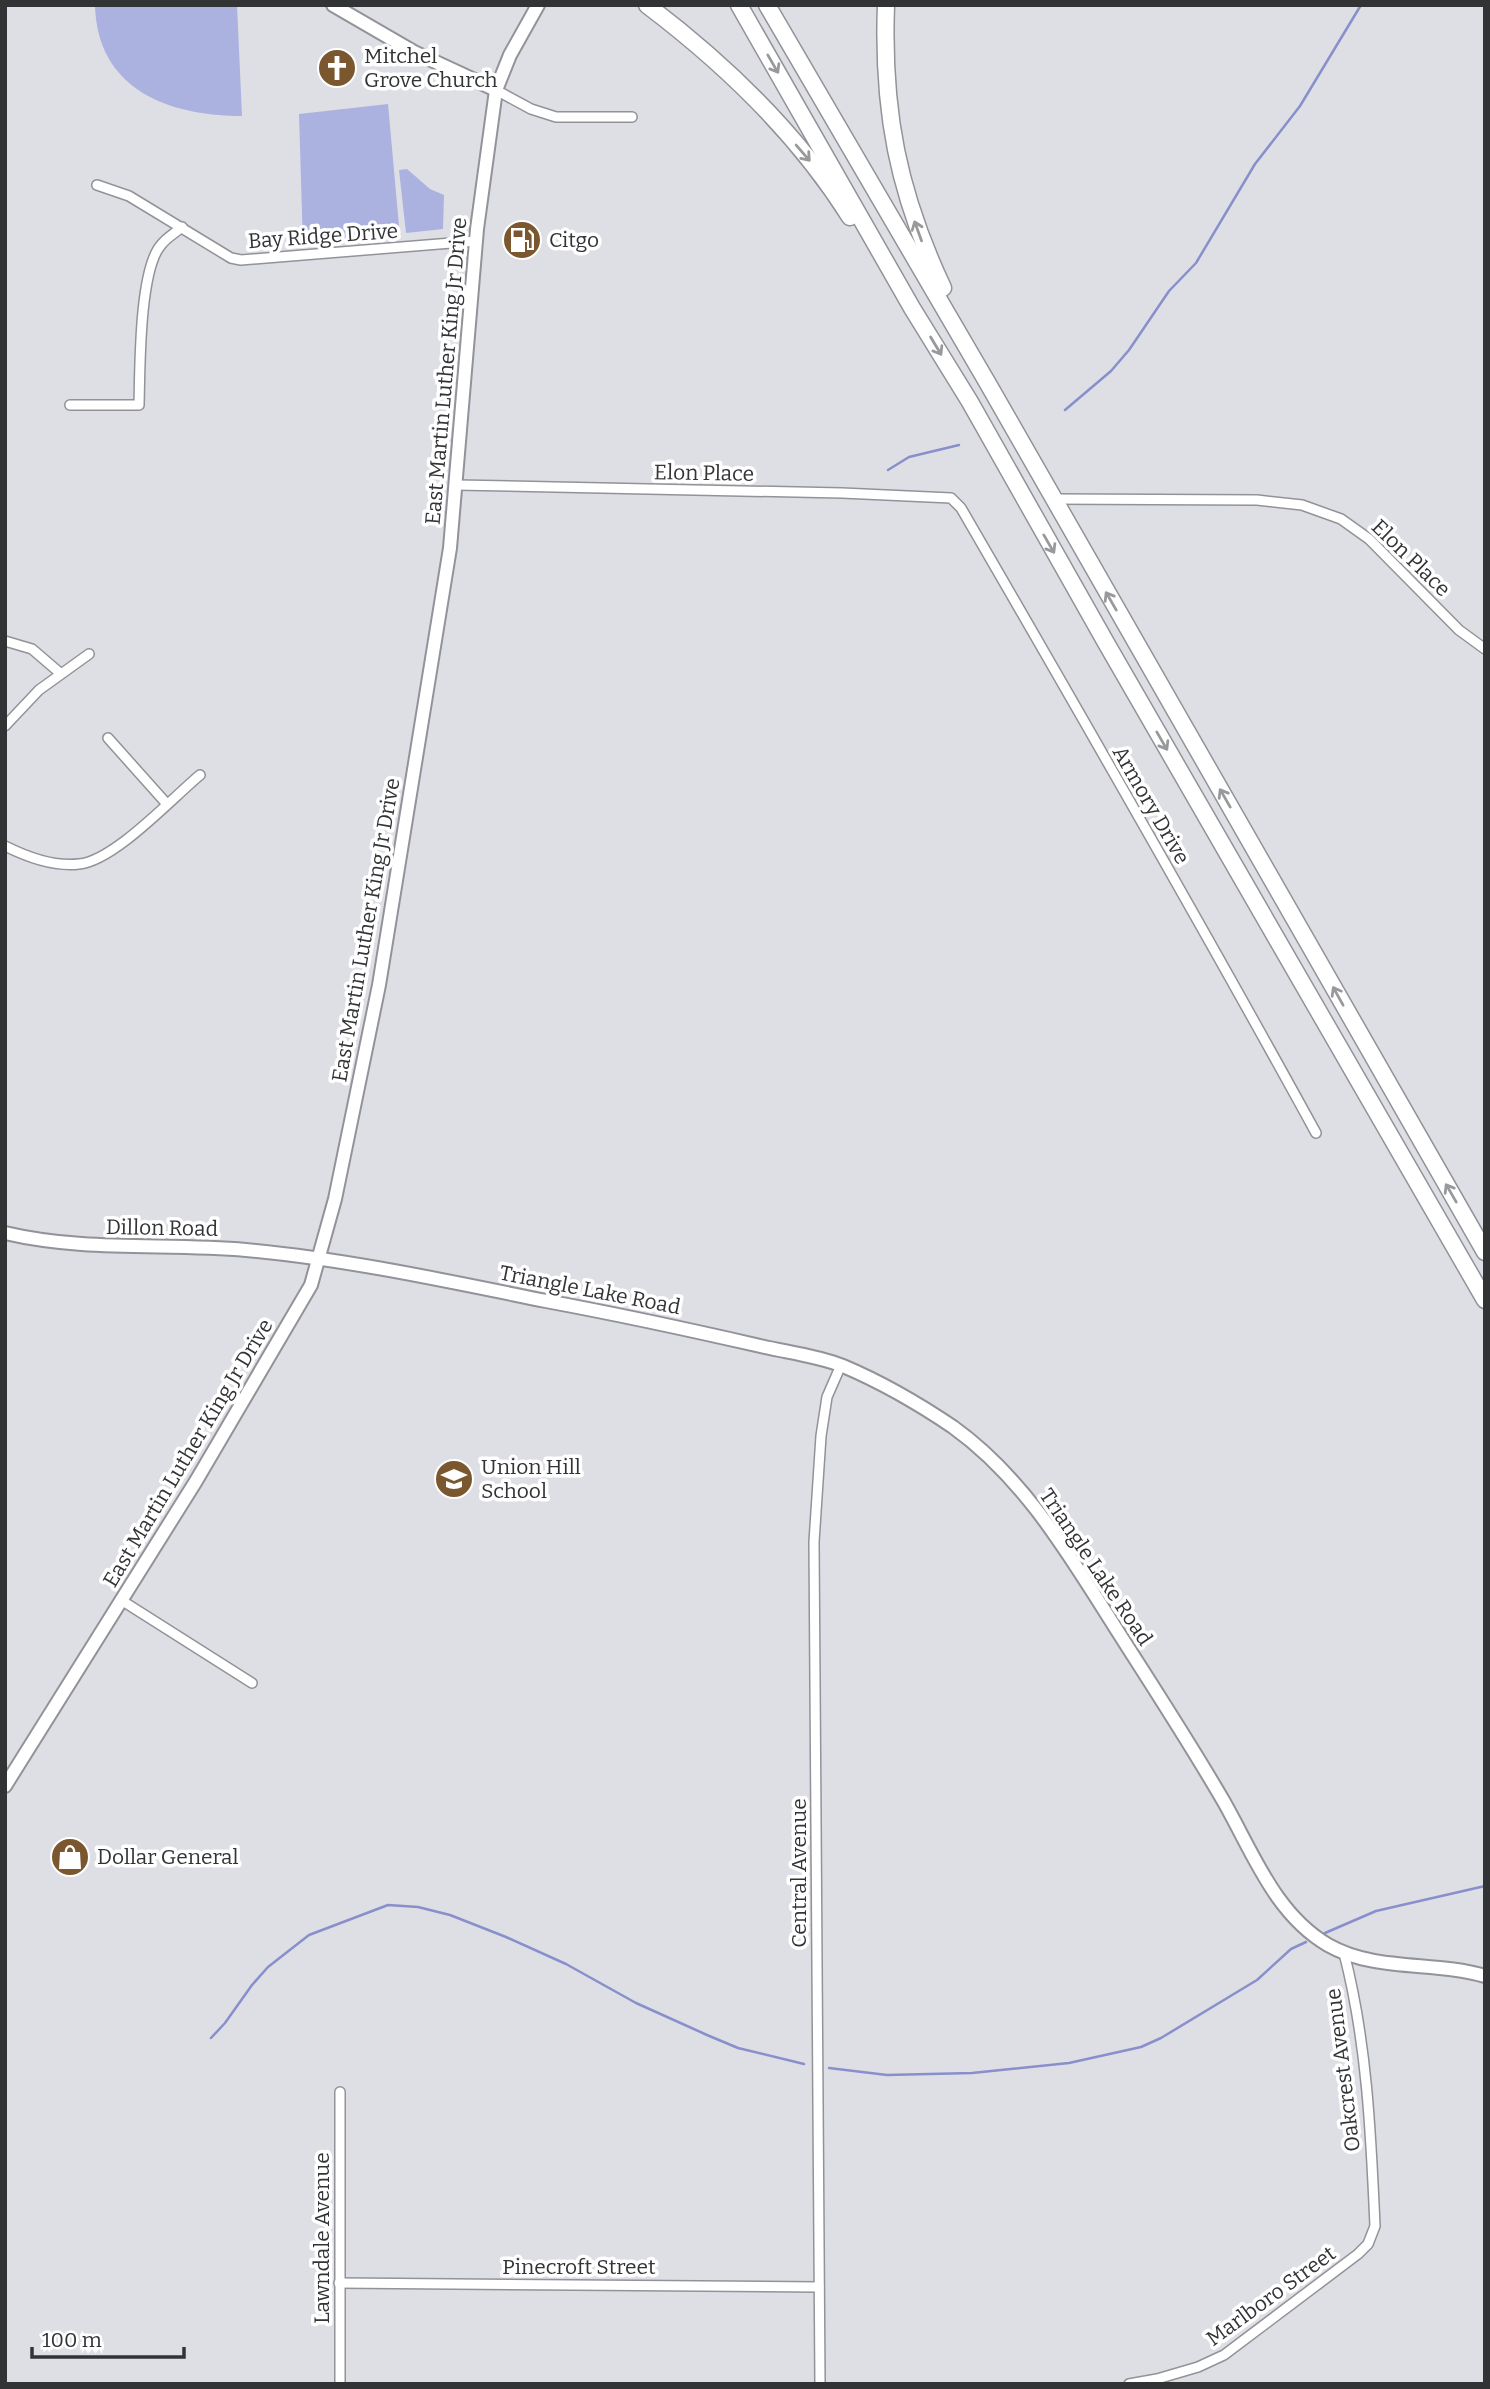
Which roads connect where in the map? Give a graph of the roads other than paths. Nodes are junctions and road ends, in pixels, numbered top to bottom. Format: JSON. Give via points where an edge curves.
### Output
{"nodes":[{"id":1,"x":333,"y":5,"type":"edge"},
{"id":2,"x":538,"y":5,"type":"edge"},
{"id":3,"x":647,"y":5,"type":"edge"},
{"id":4,"x":739,"y":5,"type":"edge"},
{"id":5,"x":768,"y":5,"type":"edge"},
{"id":6,"x":886,"y":5,"type":"edge"},
{"id":7,"x":496,"y":90,"type":"junction"},
{"id":8,"x":632,"y":117,"type":"dead end"},
{"id":9,"x":97,"y":185,"type":"dead end"},
{"id":10,"x":182,"y":227,"type":"junction"},
{"id":11,"x":476,"y":242,"type":"junction"},
{"id":12,"x":912,"y":308,"type":"junction"},
{"id":13,"x":987,"y":382,"type":"junction"},
{"id":14,"x":69,"y":405,"type":"dead end"},
{"id":15,"x":456,"y":485,"type":"junction"},
{"id":16,"x":951,"y":498,"type":"joint"},
{"id":17,"x":1053,"y":499,"type":"junction"},
{"id":18,"x":5,"y":640,"type":"edge"},
{"id":19,"x":1485,"y":649,"type":"edge"},
{"id":20,"x":89,"y":654,"type":"dead end"},
{"id":21,"x":61,"y":673,"type":"junction"},
{"id":22,"x":5,"y":726,"type":"edge"},
{"id":23,"x":108,"y":738,"type":"dead end"},
{"id":24,"x":200,"y":775,"type":"dead end"},
{"id":25,"x":166,"y":803,"type":"junction"},
{"id":26,"x":5,"y":846,"type":"edge"},
{"id":27,"x":1316,"y":1133,"type":"dead end"},
{"id":28,"x":5,"y":1233,"type":"edge"},
{"id":29,"x":1485,"y":1252,"type":"edge"},
{"id":30,"x":319,"y":1260,"type":"junction"},
{"id":31,"x":1485,"y":1300,"type":"edge"},
{"id":32,"x":841,"y":1365,"type":"junction"},
{"id":33,"x":121,"y":1600,"type":"junction"},
{"id":34,"x":253,"y":1683,"type":"dead end"},
{"id":35,"x":5,"y":1786,"type":"edge"},
{"id":36,"x":1344,"y":1953,"type":"junction"},
{"id":37,"x":1485,"y":1976,"type":"edge"},
{"id":38,"x":340,"y":2092,"type":"dead end"},
{"id":39,"x":1373,"y":2183,"type":"joint"},
{"id":40,"x":339,"y":2283,"type":"junction"},
{"id":41,"x":819,"y":2287,"type":"junction"},
{"id":42,"x":340,"y":2384,"type":"edge"},
{"id":43,"x":820,"y":2384,"type":"edge"},
{"id":44,"x":1129,"y":2384,"type":"edge"}],
"edges":[{"from":1,"to":7,"type":"street","via":[[414,52]]},
{"from":2,"to":7,"type":"street","name":"East Martin Luther King Jr Drive"},
{"from":3,"to":12,"type":"highway","one_way":true,"via":[[719,64],[807,157]]},
{"from":4,"to":12,"type":"highway","one_way":true},
{"from":5,"to":13,"type":"highway"},
{"from":13,"to":6,"type":"highway","one_way":true,"via":[[924,248],[900,176],[888,101]]},
{"from":7,"to":8,"type":"street","via":[[531,110],[556,117]]},
{"from":7,"to":11,"type":"street","name":"East Martin Luther King Jr Drive"},
{"from":9,"to":10,"type":"street","name":"Bay Ridge Drive","via":[[128,196]]},
{"from":10,"to":11,"type":"street","name":"Bay Ridge Drive","via":[[241,260]]},
{"from":10,"to":14,"type":"street","via":[[160,245],[151,265],[142,324],[139,405]]},
{"from":11,"to":15,"type":"street","name":"East Martin Luther King Jr Drive"},
{"from":12,"to":31,"type":"highway","one_way":true},
{"from":13,"to":17,"type":"highway"},
{"from":15,"to":16,"type":"street","name":"Elon Place"},
{"from":15,"to":30,"type":"street","name":"East Martin Luther King Jr Drive","via":[[450,548],[379,985]]},
{"from":16,"to":27,"type":"street","name":"Armory Drive","via":[[1040,644]]},
{"from":17,"to":19,"type":"street","name":"Elon Place","via":[[1257,500],[1302,505],[1341,519],[1369,538],[1459,630]]},
{"from":29,"to":17,"type":"highway","one_way":true},
{"from":18,"to":21,"type":"street","via":[[32,649]]},
{"from":20,"to":21,"type":"street"},
{"from":21,"to":22,"type":"street"},
{"from":23,"to":25,"type":"street"},
{"from":24,"to":25,"type":"street"},
{"from":25,"to":26,"type":"street","via":[[131,836],[87,863],[51,863]]},
{"from":28,"to":30,"type":"street","name":"Dillon Road","via":[[70,1244],[246,1250]]},
{"from":30,"to":32,"type":"street","name":"Triangle Lake Road","via":[[670,1325]]},
{"from":30,"to":33,"type":"street","name":"East Martin Luther King Jr Drive","via":[[312,1285]]},
{"from":32,"to":36,"type":"street","name":"Triangle Lake Road","via":[[912,1401],[997,1463],[1043,1517],[1089,1587],[1284,1905],[1313,1936]]},
{"from":32,"to":41,"type":"street","name":"Central Avenue","via":[[827,1397],[821,1436],[814,1542]]},
{"from":33,"to":34,"type":"street"},
{"from":33,"to":35,"type":"street","name":"East Martin Luther King Jr Drive"},
{"from":36,"to":37,"type":"street","name":"Triangle Lake Road"},
{"from":36,"to":39,"type":"street","name":"Oakcrest Avenue","via":[[1366,2074]]},
{"from":38,"to":40,"type":"street","name":"Lawndale Avenue"},
{"from":39,"to":44,"type":"street","name":"Marlboro Street","via":[[1373,2234],[1358,2255],[1224,2355],[1198,2367]]},
{"from":40,"to":41,"type":"street","name":"Pinecroft Street"},
{"from":40,"to":42,"type":"street","name":"Lawndale Avenue"},
{"from":41,"to":43,"type":"street","name":"Central Avenue"}]}
